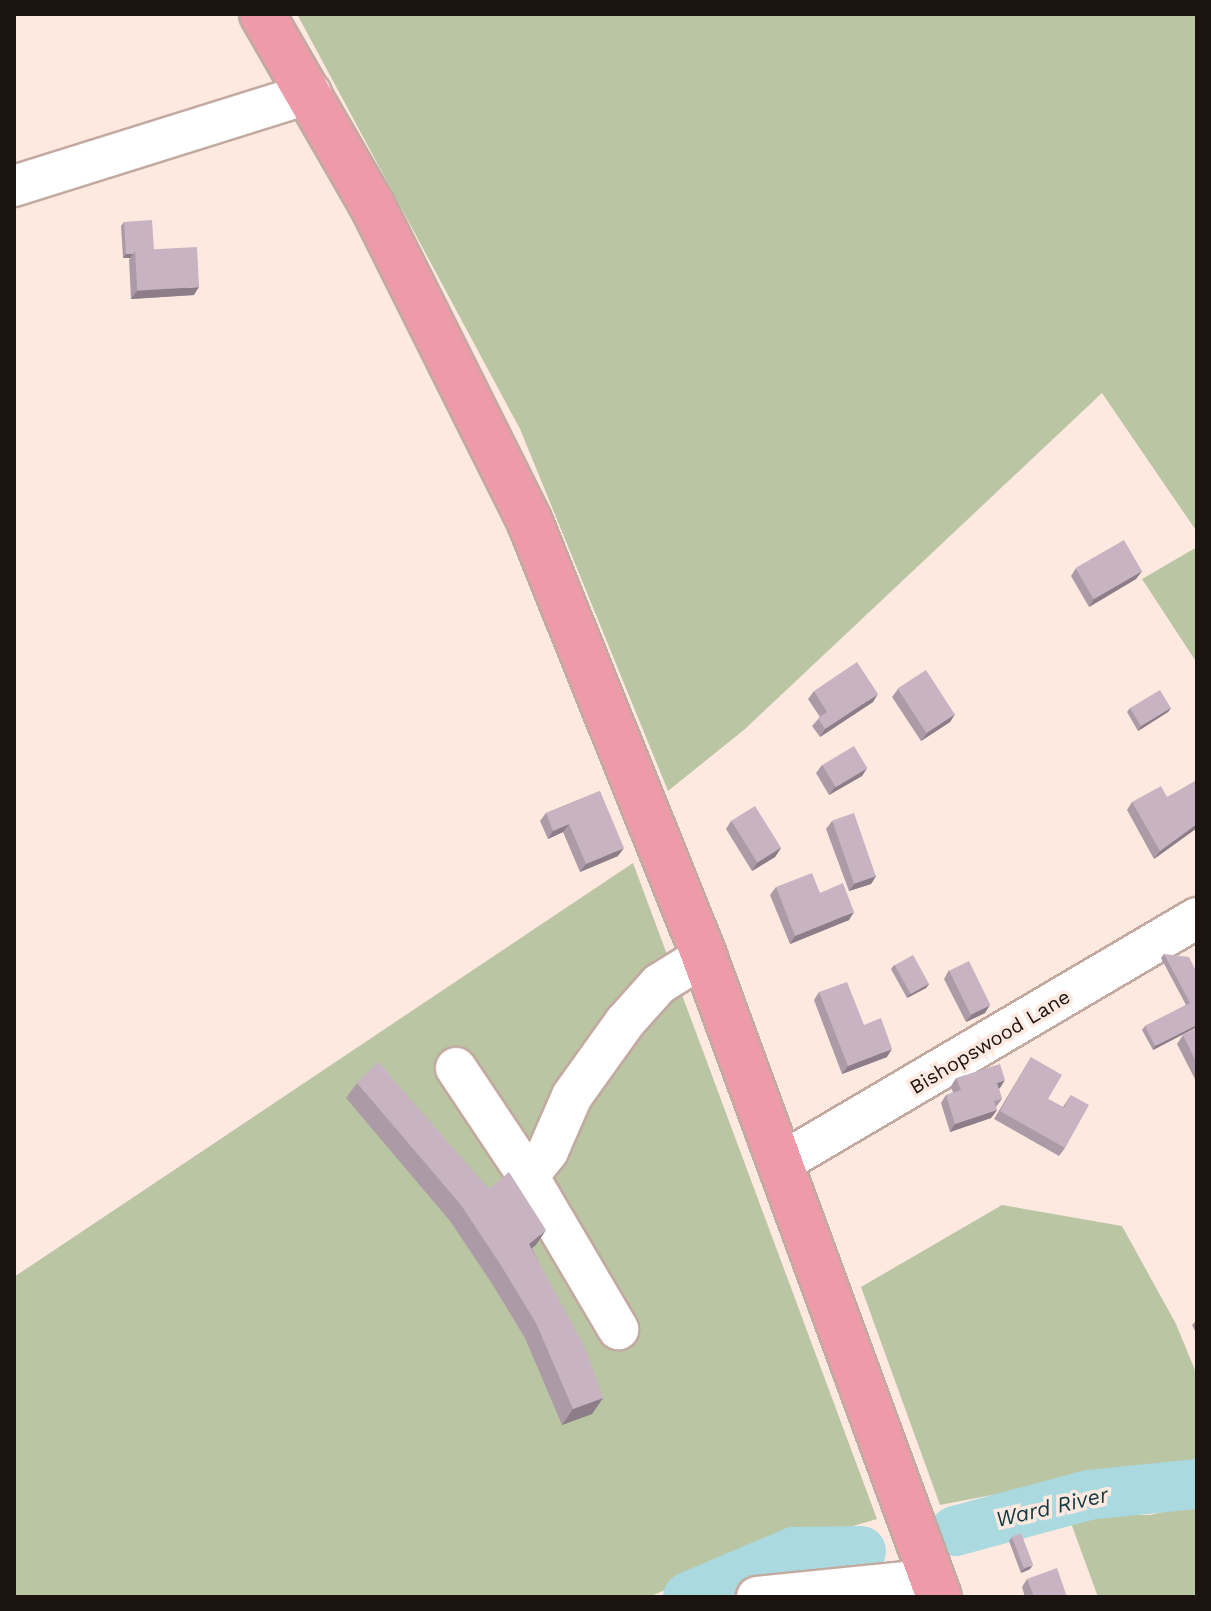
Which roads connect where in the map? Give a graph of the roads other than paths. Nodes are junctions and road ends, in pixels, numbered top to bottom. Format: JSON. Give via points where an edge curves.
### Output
{"nodes":[{"id":1,"x":262,"y":14,"type":"edge"},
{"id":2,"x":311,"y":93,"type":"junction"},
{"id":3,"x":14,"y":186,"type":"edge"},
{"id":4,"x":1197,"y":918,"type":"edge"},
{"id":5,"x":704,"y":956,"type":"junction"},
{"id":6,"x":456,"y":1068,"type":"dead end"},
{"id":7,"x":781,"y":1163,"type":"junction"},
{"id":8,"x":528,"y":1176,"type":"junction"},
{"id":9,"x":618,"y":1329,"type":"dead end"},
{"id":10,"x":933,"y":1579,"type":"edge"},
{"id":11,"x":757,"y":1597,"type":"edge"}],
"edges":[{"from":1,"to":2,"type":"main road"},
{"from":2,"to":3,"type":"street"},
{"from":2,"to":5,"type":"main road","via":[[428,313],[529,520]]},
{"from":4,"to":7,"type":"street","name":"Bishopswood Lane"},
{"from":5,"to":7,"type":"main road"},
{"from":5,"to":8,"type":"street","via":[[659,984],[625,1022],[572,1096],[548,1151]]},
{"from":6,"to":8,"type":"street"},
{"from":7,"to":10,"type":"main road"},
{"from":8,"to":9,"type":"street"},
{"from":10,"to":11,"type":"street"}]}
